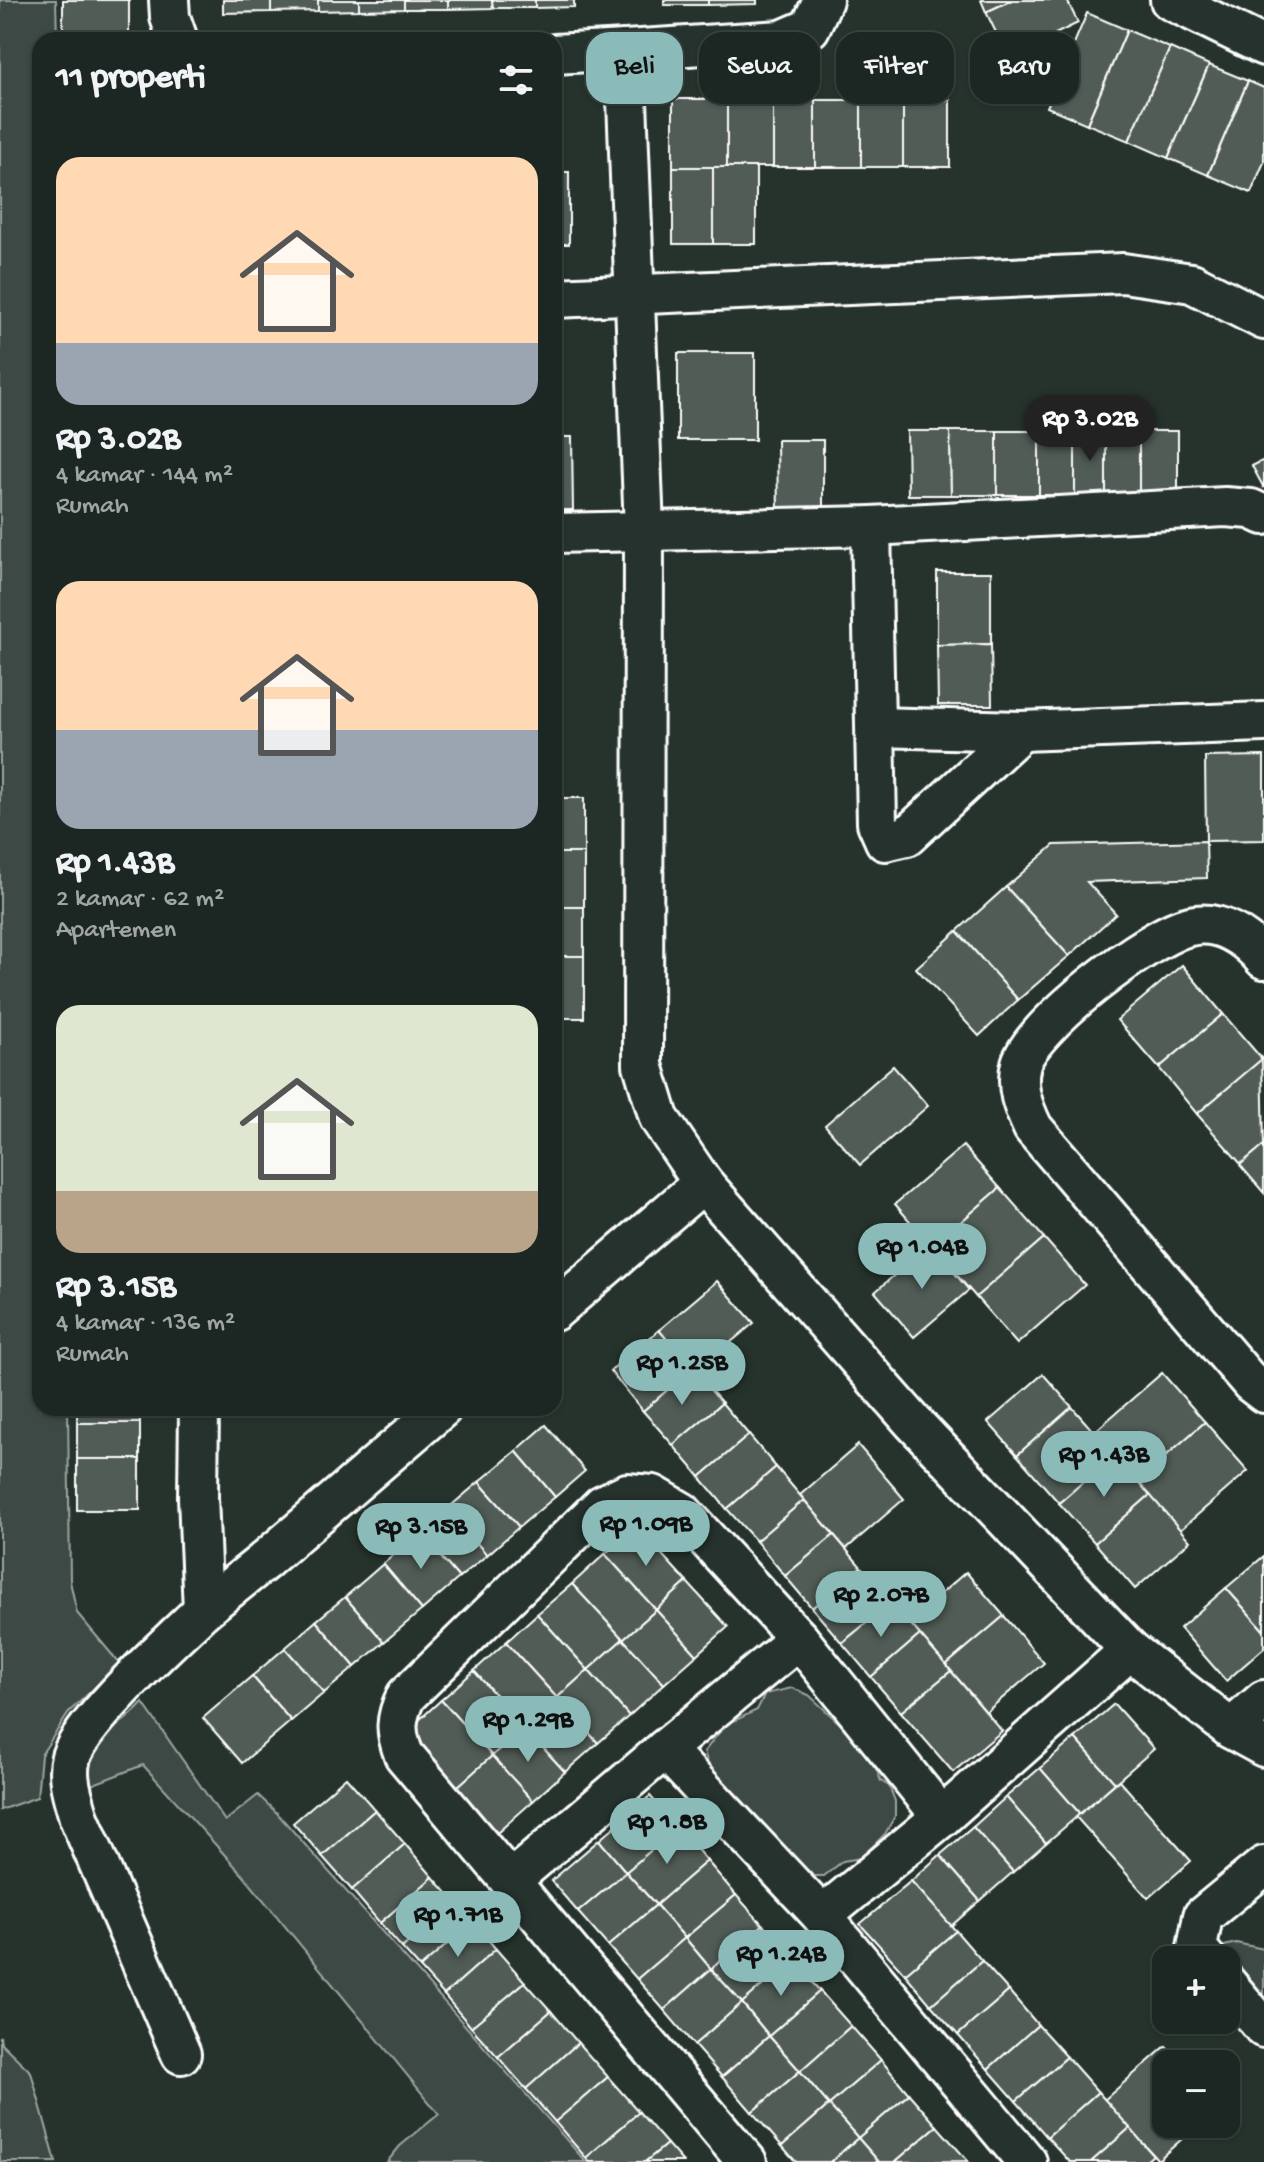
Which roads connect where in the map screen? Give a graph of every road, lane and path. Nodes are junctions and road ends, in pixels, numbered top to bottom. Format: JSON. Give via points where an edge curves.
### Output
{"nodes":[{"id":1,"x":169,"y":0,"type":"edge"},
{"id":2,"x":823,"y":0,"type":"edge"},
{"id":3,"x":1170,"y":0,"type":"edge"},
{"id":4,"x":175,"y":32,"type":"edge"},
{"id":5,"x":683,"y":46,"type":"edge"},
{"id":6,"x":1264,"y":46,"type":"edge"},
{"id":7,"x":586,"y":52,"type":"edge"},
{"id":8,"x":562,"y":54,"type":"edge"},
{"id":9,"x":627,"y":104,"type":"edge"},
{"id":10,"x":635,"y":297,"type":"junction"},
{"id":11,"x":562,"y":298,"type":"edge"},
{"id":12,"x":1264,"y":320,"type":"edge"},
{"id":13,"x":1264,"y":515,"type":"edge"},
{"id":14,"x":871,"y":526,"type":"junction"},
{"id":15,"x":644,"y":530,"type":"junction"},
{"id":16,"x":562,"y":533,"type":"edge"},
{"id":17,"x":1264,"y":722,"type":"edge"},
{"id":18,"x":876,"y":727,"type":"junction"},
{"id":19,"x":1021,"y":731,"type":"junction"},
{"id":20,"x":1264,"y":959,"type":"edge"},
{"id":21,"x":703,"y":1183,"type":"junction"},
{"id":22,"x":562,"y":1304,"type":"edge"},
{"id":23,"x":1264,"y":1393,"type":"edge"},
{"id":24,"x":199,"y":1416,"type":"edge"},
{"id":25,"x":433,"y":1416,"type":"edge"},
{"id":26,"x":203,"y":1610,"type":"junction"},
{"id":27,"x":799,"y":1639,"type":"junction"},
{"id":28,"x":1130,"y":1650,"type":"junction"},
{"id":29,"x":1264,"y":1700,"type":"edge"},
{"id":30,"x":1231,"y":1729,"type":"junction"},
{"id":31,"x":1264,"y":1747,"type":"edge"},
{"id":32,"x":665,"y":1749,"type":"junction"},
{"id":33,"x":942,"y":1817,"type":"junction"},
{"id":34,"x":1264,"y":1866,"type":"edge"},
{"id":35,"x":510,"y":1881,"type":"junction"},
{"id":36,"x":822,"y":1916,"type":"junction"},
{"id":37,"x":1197,"y":1946,"type":"edge"},
{"id":38,"x":1240,"y":2000,"type":"edge"},
{"id":39,"x":1264,"y":2028,"type":"edge"},
{"id":40,"x":181,"y":2054,"type":"dead end"},
{"id":41,"x":747,"y":2162,"type":"edge"},
{"id":42,"x":1027,"y":2162,"type":"edge"}],
"edges":[{"from":1,"to":4,"type":"street"},
{"from":2,"to":5,"type":"street","via":[[810,28],[782,40]]},
{"from":3,"to":6,"type":"street"},
{"from":7,"to":8,"type":"street"},
{"from":9,"to":10,"type":"street"},
{"from":10,"to":11,"type":"street"},
{"from":10,"to":12,"type":"street","via":[[1123,273],[1192,283]]},
{"from":10,"to":15,"type":"street"},
{"from":13,"to":14,"type":"street","via":[[1225,507]]},
{"from":14,"to":15,"type":"street"},
{"from":14,"to":18,"type":"street"},
{"from":15,"to":16,"type":"street"},
{"from":15,"to":21,"type":"street","via":[[643,1065],[659,1118]]},
{"from":17,"to":19,"type":"street"},
{"from":18,"to":19,"type":"street"},
{"from":18,"to":19,"type":"street","via":[[877,823],[885,841],[892,842],[907,836]]},
{"from":20,"to":23,"type":"street","via":[[1226,928],[1193,925],[1160,936],[1043,1031],[1021,1062],[1019,1098],[1033,1128]]},
{"from":21,"to":22,"type":"street"},
{"from":21,"to":28,"type":"street","via":[[913,1422]]},
{"from":24,"to":26,"type":"street"},
{"from":25,"to":26,"type":"street"},
{"from":26,"to":40,"type":"street","via":[[85,1730],[71,1758],[70,1786],[79,1818]]},
{"from":27,"to":32,"type":"street"},
{"from":27,"to":33,"type":"street"},
{"from":27,"to":35,"type":"street","via":[[682,1512],[653,1495],[627,1493],[602,1505],[406,1696],[396,1717],[404,1755]]},
{"from":28,"to":30,"type":"street"},
{"from":28,"to":33,"type":"street"},
{"from":29,"to":30,"type":"street"},
{"from":30,"to":31,"type":"street"},
{"from":32,"to":35,"type":"street"},
{"from":32,"to":36,"type":"street"},
{"from":33,"to":36,"type":"street"},
{"from":34,"to":37,"type":"street","via":[[1203,1916]]},
{"from":35,"to":41,"type":"street"},
{"from":36,"to":42,"type":"street"},
{"from":38,"to":39,"type":"street"}]}
